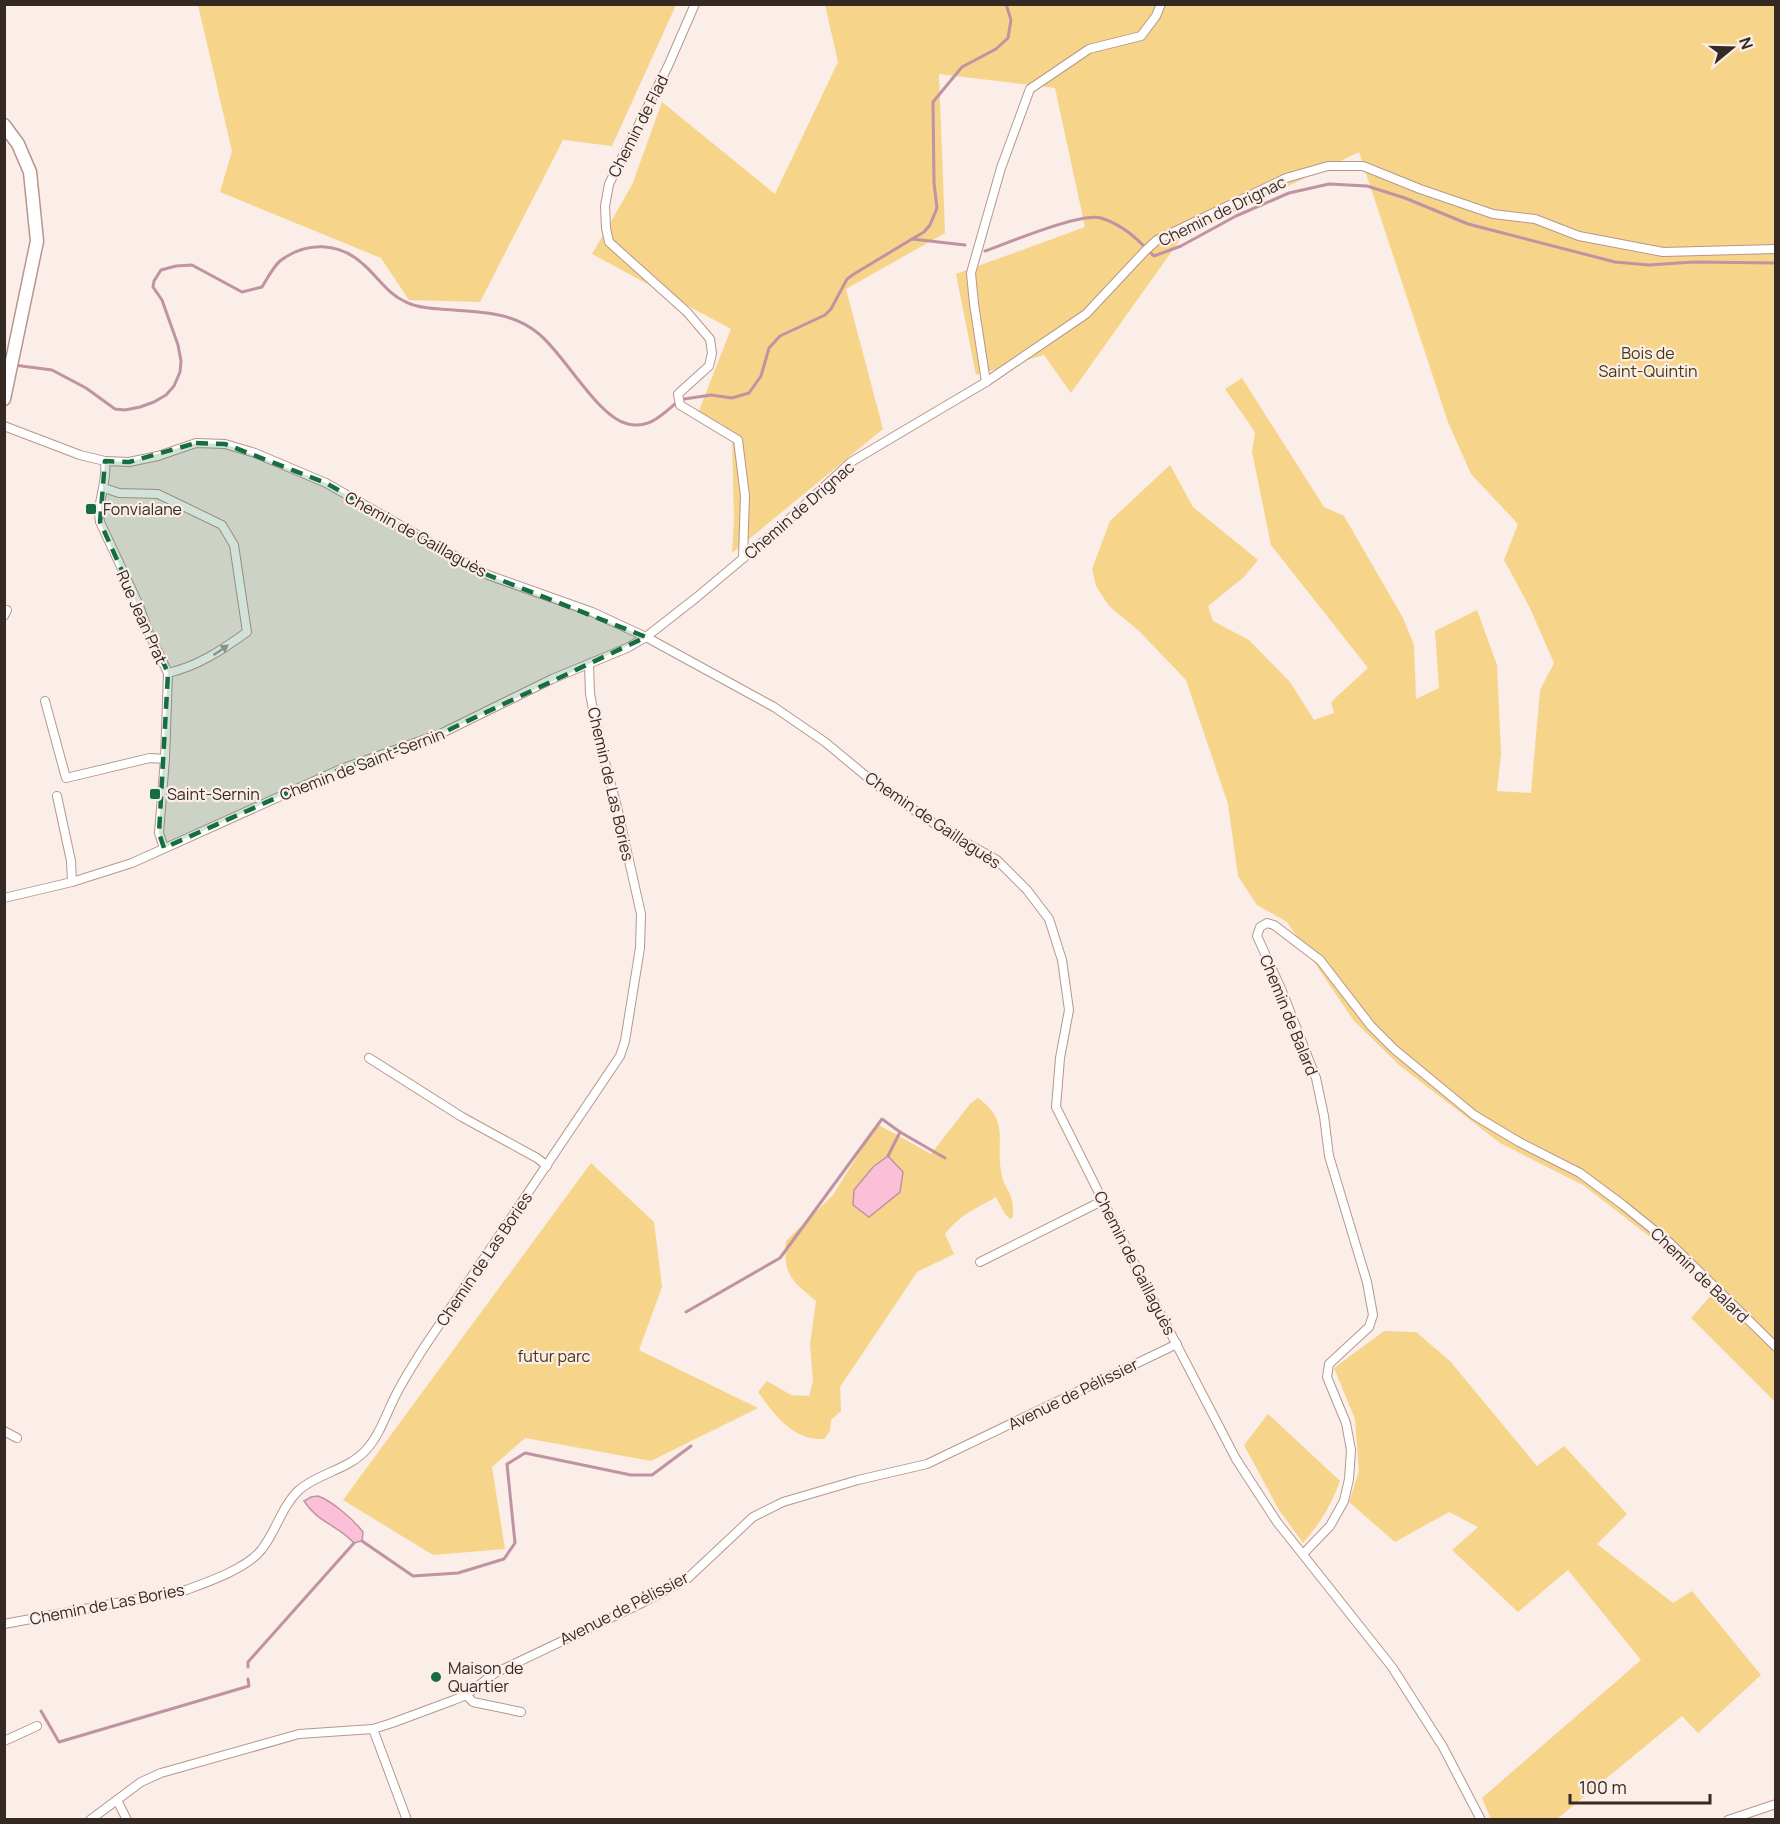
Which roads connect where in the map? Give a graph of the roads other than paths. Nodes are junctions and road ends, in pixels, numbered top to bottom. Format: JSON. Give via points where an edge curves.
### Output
{"nodes":[{"id":1,"x":695,"y":4,"type":"edge"},
{"id":2,"x":1161,"y":4,"type":"edge"},
{"id":3,"x":4,"y":125,"type":"edge"},
{"id":4,"x":1776,"y":249,"type":"edge"},
{"id":5,"x":986,"y":382,"type":"junction"},
{"id":6,"x":4,"y":399,"type":"edge"},
{"id":7,"x":4,"y":426,"type":"edge"},
{"id":8,"x":105,"y":461,"type":"junction"},
{"id":9,"x":104,"y":488,"type":"junction"},
{"id":10,"x":743,"y":558,"type":"junction"},
{"id":11,"x":646,"y":637,"type":"junction"},
{"id":12,"x":589,"y":664,"type":"junction"},
{"id":13,"x":168,"y":673,"type":"junction"},
{"id":14,"x":45,"y":701,"type":"dead end"},
{"id":15,"x":165,"y":759,"type":"junction"},
{"id":16,"x":57,"y":796,"type":"dead end"},
{"id":17,"x":164,"y":848,"type":"junction"},
{"id":18,"x":72,"y":882,"type":"junction"},
{"id":19,"x":4,"y":898,"type":"edge"},
{"id":20,"x":369,"y":1058,"type":"dead end"},
{"id":21,"x":547,"y":1166,"type":"junction"},
{"id":22,"x":1102,"y":1200,"type":"junction"},
{"id":23,"x":980,"y":1262,"type":"dead end"},
{"id":24,"x":1177,"y":1344,"type":"junction"},
{"id":25,"x":1776,"y":1347,"type":"edge"},
{"id":26,"x":4,"y":1431,"type":"edge"},
{"id":27,"x":17,"y":1438,"type":"dead end"},
{"id":28,"x":1303,"y":1554,"type":"junction"},
{"id":29,"x":4,"y":1624,"type":"edge"},
{"id":30,"x":466,"y":1695,"type":"junction"},
{"id":31,"x":521,"y":1712,"type":"dead end"},
{"id":32,"x":37,"y":1726,"type":"dead end"},
{"id":33,"x":373,"y":1729,"type":"junction"},
{"id":34,"x":4,"y":1742,"type":"edge"},
{"id":35,"x":117,"y":1800,"type":"junction"},
{"id":36,"x":1776,"y":1804,"type":"edge"},
{"id":37,"x":90,"y":1820,"type":"edge"},
{"id":38,"x":127,"y":1820,"type":"edge"},
{"id":39,"x":407,"y":1820,"type":"edge"},
{"id":40,"x":1481,"y":1820,"type":"edge"},
{"id":41,"x":1728,"y":1820,"type":"edge"}],
"edges":[{"from":1,"to":10,"type":"street","name":"Chemin de Flad","via":[[609,184],[606,228],[609,242],[687,312],[710,339],[709,366],[678,394],[680,405],[738,440],[745,496]]},
{"from":2,"to":5,"type":"street","via":[[1141,36],[1089,49],[1030,89],[1001,168],[971,273]]},
{"from":3,"to":6,"type":"main road","via":[[18,144],[30,172],[37,241]]},
{"from":4,"to":5,"type":"street","name":"Chemin de Drignac","via":[[1663,252],[1579,236],[1535,219],[1493,214],[1363,166],[1328,166],[1286,178],[1151,245],[1086,314]]},
{"from":5,"to":10,"type":"street","name":"Chemin de Drignac","via":[[851,462]]},
{"from":7,"to":8,"type":"street","name":"Chemin de Gaillaguès"},
{"from":8,"to":9,"type":"street","name":"Rue Jean Prat"},
{"from":8,"to":11,"type":"street","name":"Chemin de Gaillaguès","via":[[129,462],[196,443],[225,444],[255,453],[326,483],[488,575],[592,612]]},
{"from":9,"to":13,"type":"street","name":"Rue Jean Prat","via":[[98,512],[100,522]]},
{"from":13,"to":9,"type":"street","one_way":true,"via":[[213,656],[247,632],[234,545],[222,525],[158,494],[119,493]]},
{"from":10,"to":11,"type":"street","name":"Chemin de Drignac"},
{"from":11,"to":12,"type":"street","name":"Chemin de Saint-Sernin"},
{"from":11,"to":22,"type":"street","name":"Chemin de Gaillaguès","via":[[774,707],[878,786],[997,860],[1027,890],[1049,919],[1062,960],[1069,1010],[1056,1107]]},
{"from":12,"to":17,"type":"street","name":"Chemin de Saint-Sernin","via":[[440,734],[341,769]]},
{"from":12,"to":21,"type":"street","name":"Chemin de Las Bories","via":[[599,740],[641,914],[640,948],[620,1056]]},
{"from":13,"to":15,"type":"street","name":"Rue Jean Prat"},
{"from":14,"to":15,"type":"street","via":[[66,778],[150,758]]},
{"from":15,"to":17,"type":"street","name":"Rue Jean Prat","via":[[159,832]]},
{"from":16,"to":18,"type":"street"},
{"from":17,"to":18,"type":"street","name":"Chemin de Saint-Sernin"},
{"from":18,"to":19,"type":"street","name":"Chemin de Saint-Sernin"},
{"from":20,"to":21,"type":"street"},
{"from":21,"to":29,"type":"street","name":"Chemin de Las Bories","via":[[425,1346],[366,1450],[298,1491],[251,1560],[186,1590]]},
{"from":22,"to":23,"type":"street"},
{"from":22,"to":24,"type":"street","name":"Chemin de Gaillaguès"},
{"from":24,"to":28,"type":"street","name":"Chemin de Gaillaguès","via":[[1236,1459]]},
{"from":24,"to":30,"type":"street","name":"Avenue de Pélissier","via":[[927,1464],[858,1480],[765,1510],[688,1578],[495,1673]]},
{"from":25,"to":28,"type":"street","name":"Chemin de Balard","via":[[1670,1243],[1623,1204],[1580,1173],[1474,1115],[1438,1086],[1371,1026],[1320,960],[1267,923],[1260,927],[1257,936],[1316,1078],[1329,1156],[1367,1282],[1373,1315],[1369,1327],[1329,1364],[1327,1377],[1346,1423],[1352,1450],[1349,1479],[1344,1501],[1330,1526]]},
{"from":26,"to":27,"type":"street"},
{"from":28,"to":40,"type":"street","name":"Chemin de Gaillaguès","via":[[1392,1667],[1438,1739]]},
{"from":30,"to":31,"type":"street","via":[[472,1702]]},
{"from":30,"to":33,"type":"street","name":"Avenue de Pélissier"},
{"from":32,"to":34,"type":"street"},
{"from":33,"to":35,"type":"street","name":"Avenue de Pélissier","via":[[299,1734],[161,1773]]},
{"from":33,"to":39,"type":"street"},
{"from":35,"to":37,"type":"street","name":"Avenue de Pélissier"},
{"from":35,"to":38,"type":"street"},
{"from":36,"to":41,"type":"street"}]}
